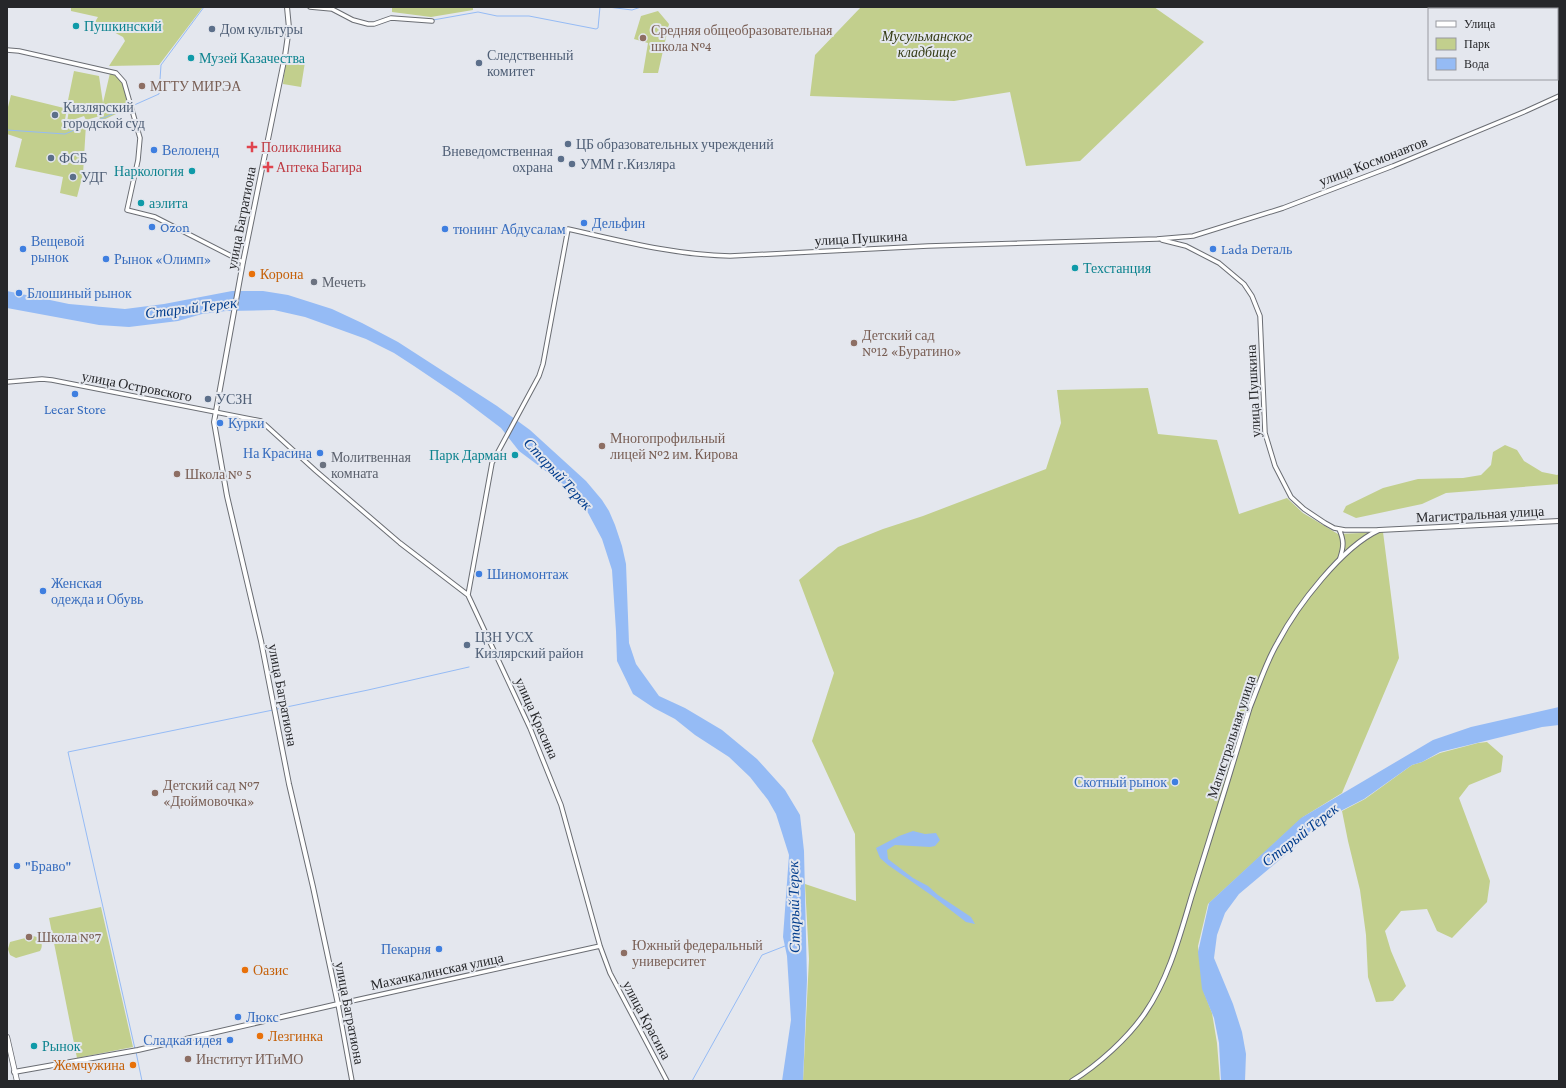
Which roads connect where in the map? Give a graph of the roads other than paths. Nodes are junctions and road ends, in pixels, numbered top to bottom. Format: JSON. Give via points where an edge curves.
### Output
{"nodes":[{"id":1,"x":287,"y":7,"type":"edge"},
{"id":2,"x":310,"y":7,"type":"edge"},
{"id":3,"x":432,"y":20,"type":"dead end"},
{"id":4,"x":7,"y":50,"type":"edge"},
{"id":5,"x":1558,"y":96,"type":"edge"},
{"id":6,"x":1193,"y":236,"type":"joint"},
{"id":7,"x":1157,"y":239,"type":"junction"},
{"id":8,"x":243,"y":262,"type":"junction"},
{"id":9,"x":7,"y":382,"type":"edge"},
{"id":10,"x":216,"y":412,"type":"junction"},
{"id":11,"x":261,"y":421,"type":"joint"},
{"id":12,"x":1559,"y":521,"type":"edge"},
{"id":13,"x":1338,"y":528,"type":"junction"},
{"id":14,"x":1379,"y":530,"type":"junction"},
{"id":15,"x":1340,"y":558,"type":"junction"},
{"id":16,"x":468,"y":595,"type":"junction"},
{"id":17,"x":600,"y":946,"type":"junction"},
{"id":18,"x":338,"y":1004,"type":"junction"},
{"id":19,"x":7,"y":1037,"type":"edge"},
{"id":20,"x":7,"y":1040,"type":"edge"},
{"id":21,"x":10,"y":1059,"type":"edge"},
{"id":22,"x":14,"y":1072,"type":"junction"},
{"id":23,"x":17,"y":1081,"type":"edge"},
{"id":24,"x":352,"y":1081,"type":"edge"},
{"id":25,"x":667,"y":1081,"type":"edge"},
{"id":26,"x":1072,"y":1081,"type":"edge"}],
"edges":[{"from":1,"to":8,"type":"main road","name":"улица Багратиона","via":[[289,28],[285,56]]},
{"from":2,"to":3,"type":"street","via":[[332,9],[353,20],[368,24],[391,18]]},
{"from":4,"to":8,"type":"street","via":[[116,73],[124,82],[140,138],[127,210],[155,217]]},
{"from":5,"to":6,"type":"street","name":"улица Космонавтов","via":[[1342,186]]},
{"from":6,"to":7,"type":"street","name":"улица Пушкина"},
{"from":7,"to":13,"type":"street","name":"улица Пушкина","via":[[1186,246],[1219,263],[1244,284],[1252,296],[1260,316],[1265,433],[1275,466],[1291,497],[1325,523]]},
{"from":7,"to":16,"type":"street","name":"улица Пушкина","via":[[708,256],[667,251],[568,229],[543,364],[492,463]]},
{"from":8,"to":10,"type":"main road","name":"улица Багратиона"},
{"from":9,"to":10,"type":"street","name":"улица Островского","via":[[52,380]]},
{"from":10,"to":11,"type":"street","name":"улица Островского"},
{"from":10,"to":18,"type":"main road","name":"улица Багратиона","via":[[214,422],[227,496],[261,641],[289,784]]},
{"from":11,"to":16,"type":"street","name":"улица Красина","via":[[400,543]]},
{"from":12,"to":14,"type":"main road","name":"Магистральная улица"},
{"from":13,"to":14,"type":"street","name":"улица Пушкина"},
{"from":13,"to":15,"type":"street","via":[[1344,548]]},
{"from":14,"to":15,"type":"main road","name":"Магистральная улица","via":[[1367,535]]},
{"from":15,"to":26,"type":"main road","name":"Магистральная улица","via":[[1292,619],[1264,671],[1250,707],[1177,944],[1154,998],[1121,1041],[1100,1061]]},
{"from":16,"to":17,"type":"street","name":"улица Красина","via":[[530,728],[561,805]]},
{"from":17,"to":18,"type":"street","name":"Махачкалинская улица"},
{"from":17,"to":25,"type":"street","name":"улица Красина","via":[[610,973]]},
{"from":18,"to":22,"type":"main road","name":"Махачкалинская улица","via":[[138,1050]]},
{"from":18,"to":24,"type":"street","name":"улица Багратиона"},
{"from":19,"to":21,"type":"main road"},
{"from":20,"to":21,"type":"main road"},
{"from":21,"to":22,"type":"main road"},
{"from":22,"to":23,"type":"main road"}]}
